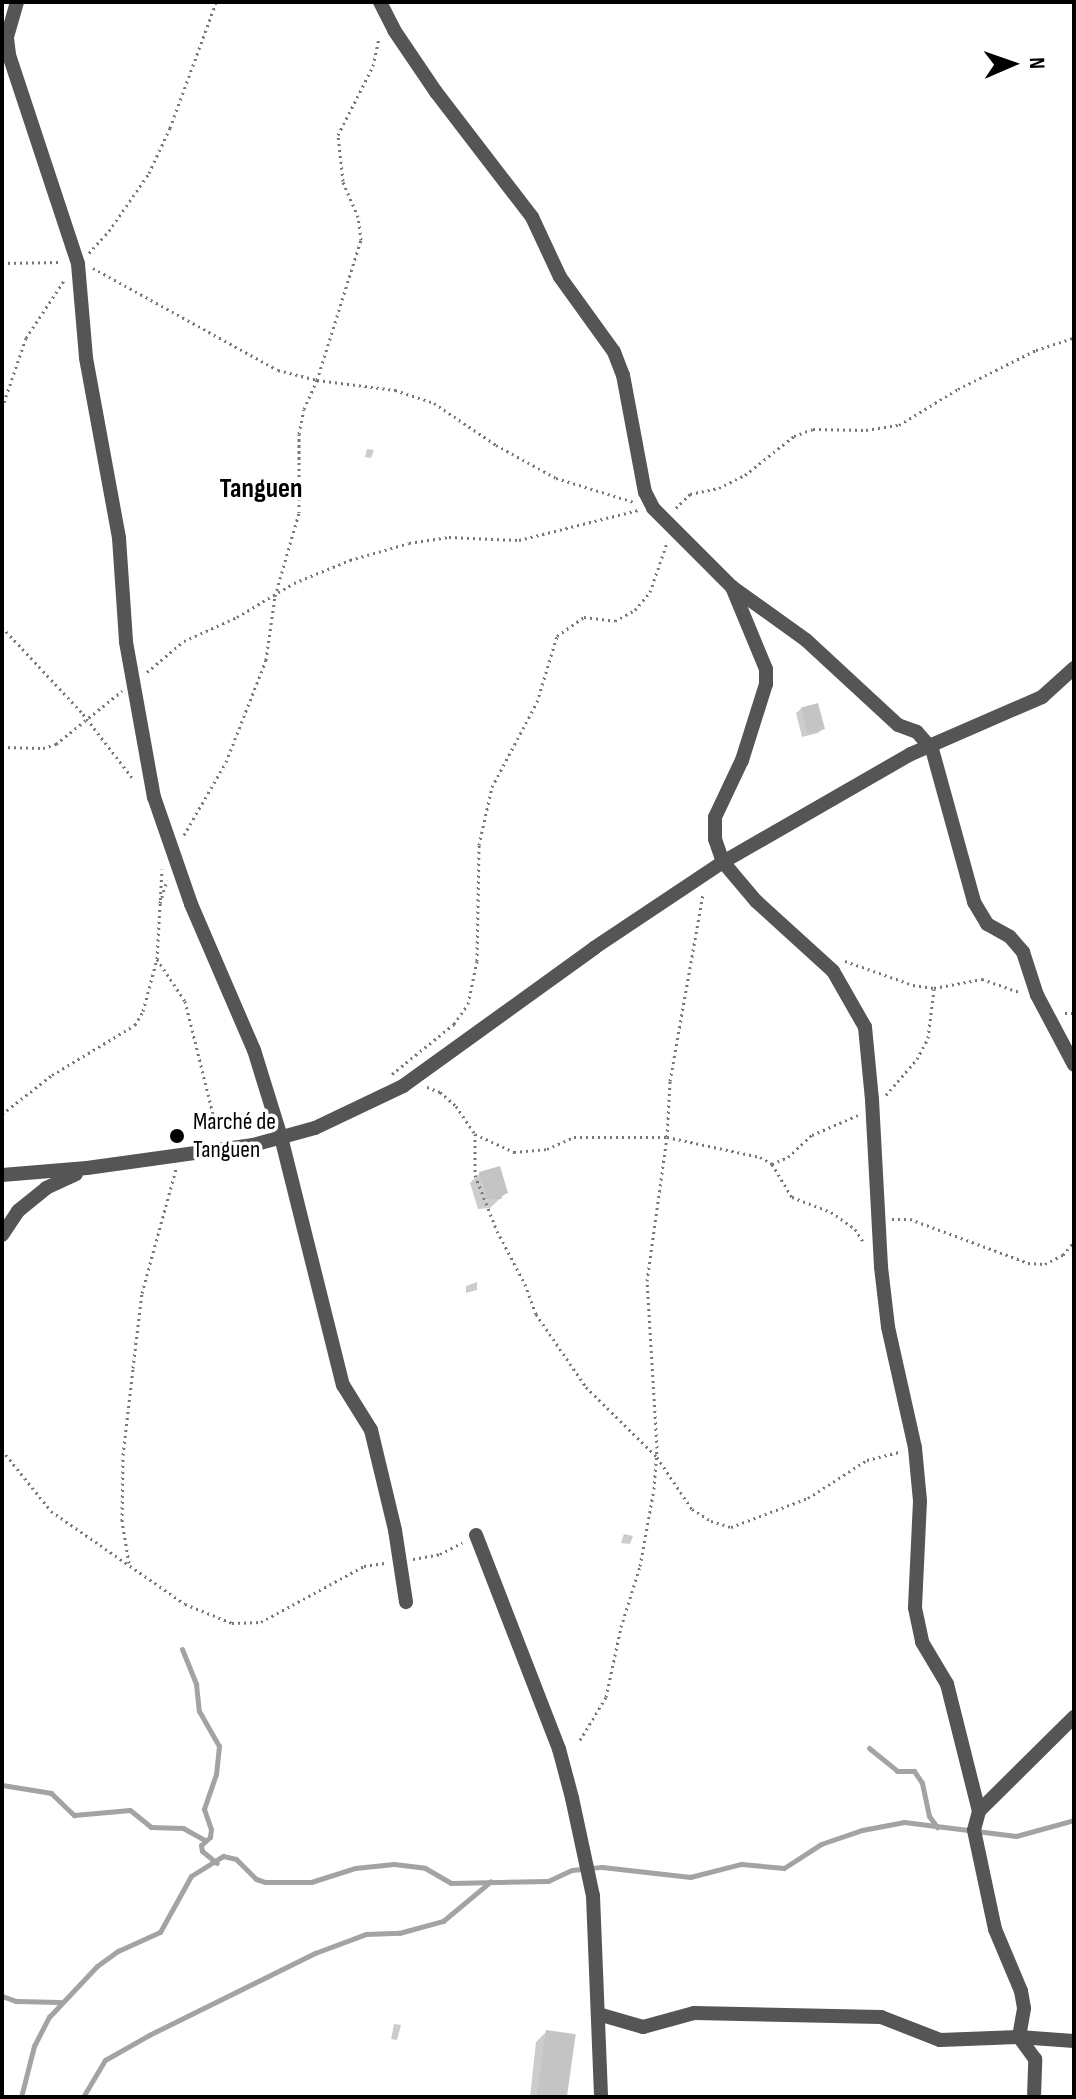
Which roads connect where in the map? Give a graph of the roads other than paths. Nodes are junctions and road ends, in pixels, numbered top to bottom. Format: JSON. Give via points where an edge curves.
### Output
{"nodes":[{"id":1,"x":17,"y":2,"type":"edge"},
{"id":2,"x":380,"y":2,"type":"edge"},
{"id":3,"x":732,"y":587,"type":"junction"},
{"id":4,"x":1074,"y":668,"type":"edge"},
{"id":5,"x":929,"y":746,"type":"junction"},
{"id":6,"x":723,"y":862,"type":"junction"},
{"id":7,"x":1074,"y":1065,"type":"edge"},
{"id":8,"x":281,"y":1137,"type":"junction"},
{"id":9,"x":87,"y":1168,"type":"junction"},
{"id":10,"x":2,"y":1175,"type":"edge"},
{"id":11,"x":2,"y":1235,"type":"edge"},
{"id":12,"x":476,"y":1535,"type":"road end"},
{"id":13,"x":406,"y":1602,"type":"dead end"},
{"id":14,"x":1074,"y":1717,"type":"edge"},
{"id":15,"x":979,"y":1811,"type":"junction"},
{"id":16,"x":598,"y":2014,"type":"junction"},
{"id":17,"x":1019,"y":2037,"type":"junction"},
{"id":18,"x":1074,"y":2041,"type":"edge"},
{"id":19,"x":601,"y":2097,"type":"edge"},
{"id":20,"x":1034,"y":2097,"type":"edge"}],
"edges":[{"from":1,"to":8,"type":"street","via":[[7,38],[9,55],[78,264],[86,358],[119,538],[132,683],[154,797],[168,857],[254,1050]]},
{"from":2,"to":3,"type":"street","via":[[436,92],[532,217],[560,277],[614,352],[653,508]]},
{"from":3,"to":5,"type":"street","via":[[806,640],[898,725],[917,732]]},
{"from":3,"to":6,"type":"street","via":[[766,669],[766,684],[742,760],[715,817]]},
{"from":4,"to":5,"type":"street","via":[[1042,697]]},
{"from":5,"to":6,"type":"street"},
{"from":5,"to":7,"type":"street","via":[[942,775],[974,902],[987,924],[1023,952],[1041,1004]]},
{"from":6,"to":8,"type":"street","via":[[403,1086],[315,1128]]},
{"from":6,"to":15,"type":"street","via":[[756,901],[833,971],[865,1027],[881,1267],[920,1501],[915,1608],[922,1642],[947,1684]]},
{"from":8,"to":9,"type":"street"},
{"from":8,"to":13,"type":"street","via":[[343,1385],[371,1430]]},
{"from":9,"to":10,"type":"street"},
{"from":9,"to":11,"type":"street","via":[[46,1188],[18,1211]]},
{"from":12,"to":16,"type":"street","via":[[559,1749],[572,1798],[593,1896]]},
{"from":14,"to":15,"type":"street"},
{"from":15,"to":17,"type":"street","via":[[975,1848],[995,1929],[1021,1991]]},
{"from":16,"to":17,"type":"street","via":[[643,2027],[694,2013],[881,2017],[940,2040]]},
{"from":16,"to":19,"type":"street"},
{"from":17,"to":18,"type":"street"},
{"from":17,"to":20,"type":"street","via":[[1035,2059]]}]}
